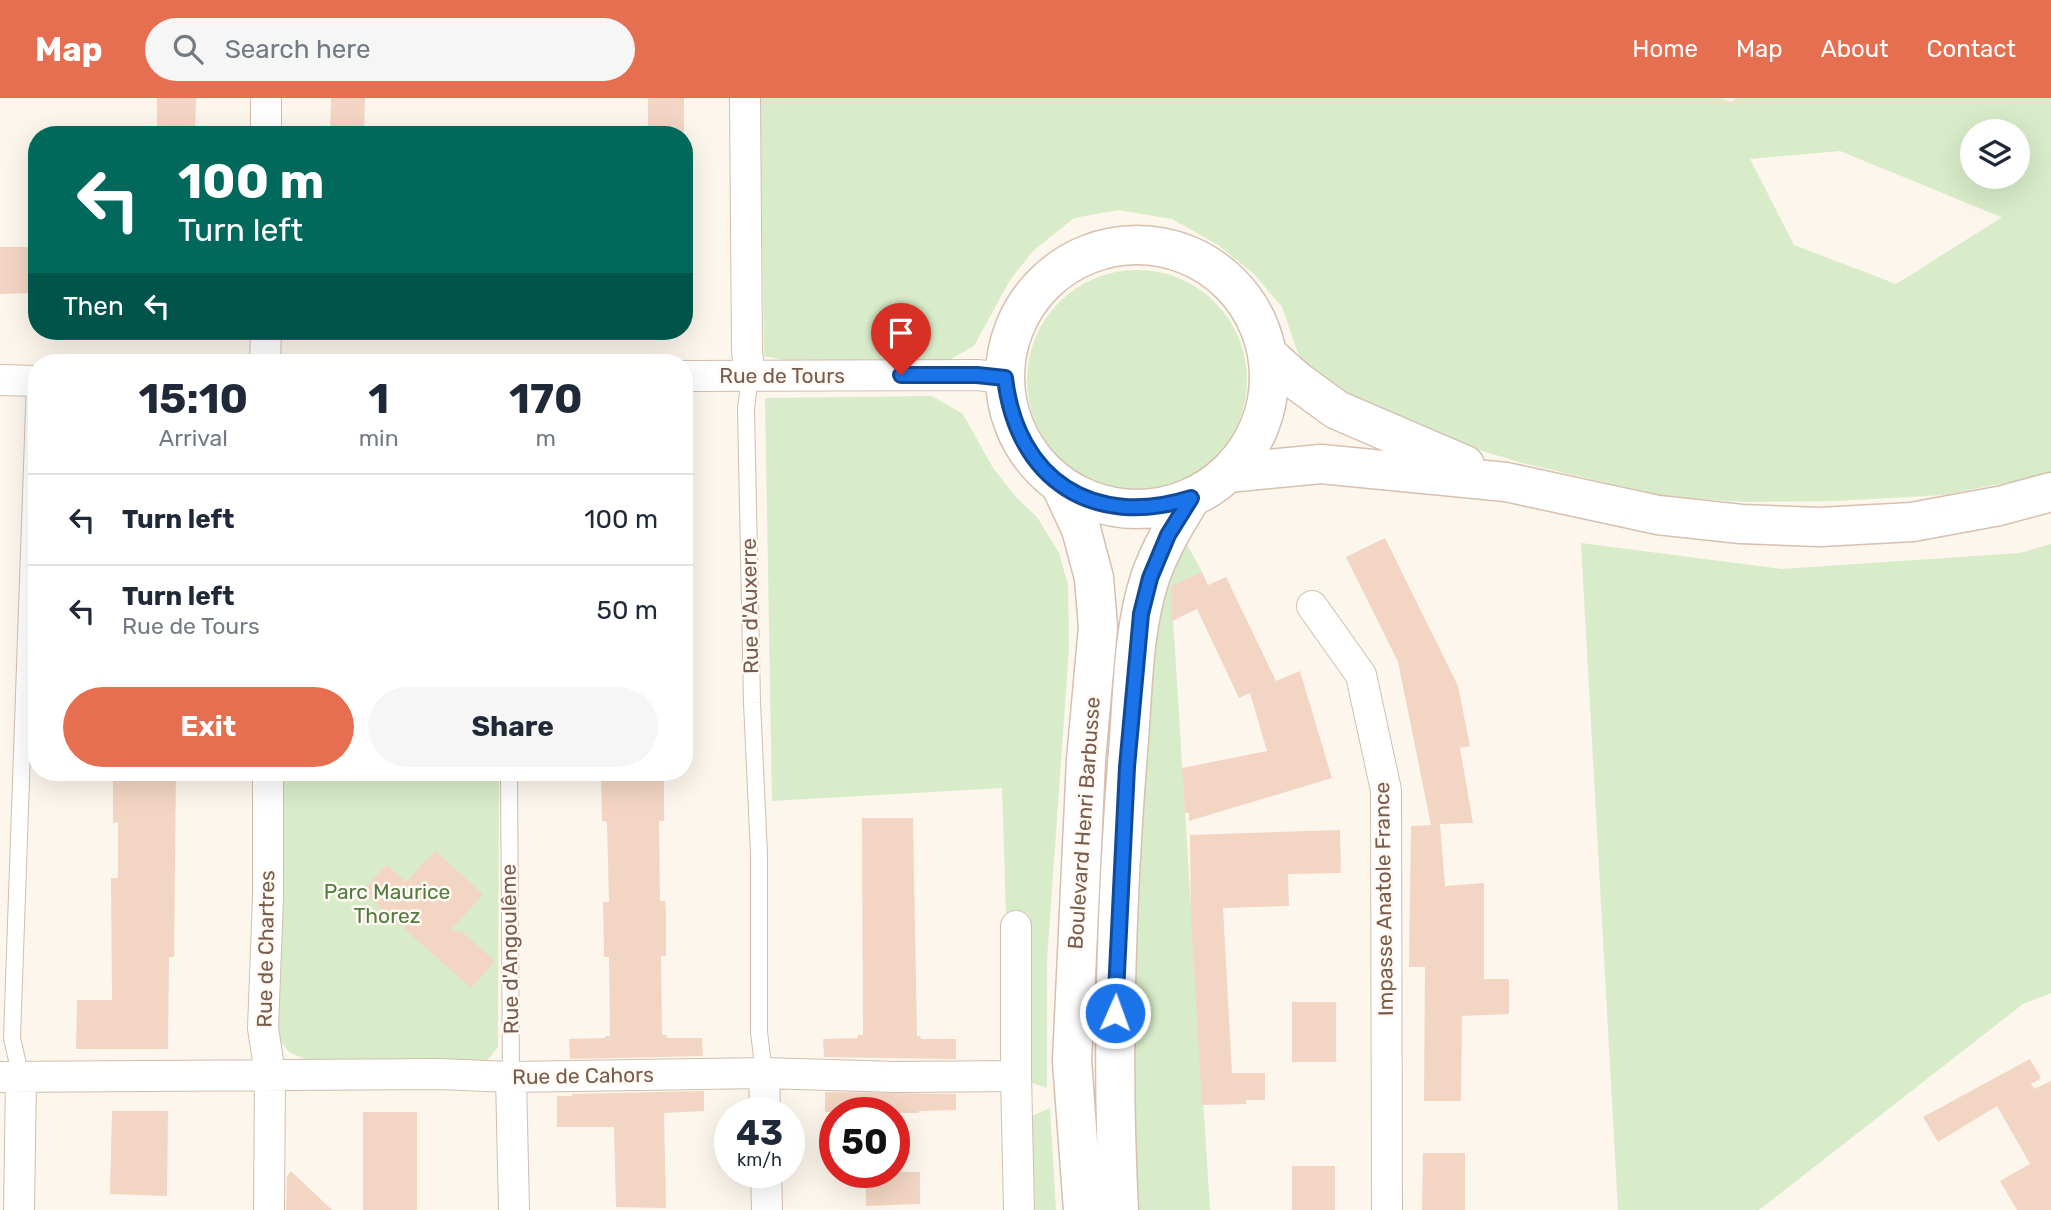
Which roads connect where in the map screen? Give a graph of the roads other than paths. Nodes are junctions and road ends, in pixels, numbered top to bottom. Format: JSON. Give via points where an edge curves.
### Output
{"nodes":[{"id":1,"x":266,"y":98,"type":"edge"},
{"id":2,"x":745,"y":98,"type":"edge"},
{"id":3,"x":266,"y":126,"type":"edge"},
{"id":4,"x":1267,"y":354,"type":"junction"},
{"id":5,"x":693,"y":376,"type":"edge"},
{"id":6,"x":750,"y":376,"type":"junction"},
{"id":7,"x":1005,"y":378,"type":"junction"},
{"id":8,"x":0,"y":380,"type":"edge"},
{"id":9,"x":28,"y":381,"type":"edge"},
{"id":10,"x":1228,"y":473,"type":"junction"},
{"id":11,"x":1506,"y":482,"type":"junction"},
{"id":12,"x":1060,"y":484,"type":"junction"},
{"id":13,"x":2051,"y":492,"type":"edge"},
{"id":14,"x":1191,"y":498,"type":"junction"},
{"id":15,"x":28,"y":600,"type":"edge"},
{"id":16,"x":1312,"y":606,"type":"dead end"},
{"id":17,"x":268,"y":781,"type":"edge"},
{"id":18,"x":509,"y":781,"type":"edge"},
{"id":19,"x":1016,"y":926,"type":"dead end"},
{"id":20,"x":764,"y":1073,"type":"junction"},
{"id":21,"x":270,"y":1074,"type":"junction"},
{"id":22,"x":1016,"y":1076,"type":"junction"},
{"id":23,"x":512,"y":1077,"type":"junction"},
{"id":24,"x":11,"y":1078,"type":"edge"},
{"id":25,"x":765,"y":1097,"type":"edge"},
{"id":26,"x":766,"y":1188,"type":"edge"},
{"id":27,"x":19,"y":1210,"type":"edge"},
{"id":28,"x":269,"y":1210,"type":"edge"},
{"id":29,"x":514,"y":1210,"type":"edge"},
{"id":30,"x":767,"y":1210,"type":"edge"},
{"id":31,"x":1019,"y":1210,"type":"edge"},
{"id":32,"x":1083,"y":1210,"type":"edge"},
{"id":33,"x":1119,"y":1210,"type":"edge"},
{"id":34,"x":1387,"y":1210,"type":"edge"}],
"edges":[{"from":1,"to":3,"type":"street"},
{"from":2,"to":6,"type":"street","name":"Rue d'Auxerre"},
{"from":4,"to":7,"type":"main road","via":[[1246,302],[1213,270],[1180,252],[1124,245],[1071,262],[1036,292],[1016,324]]},
{"from":4,"to":10,"type":"main road","via":[[1269,386],[1263,418],[1249,448]]},
{"from":4,"to":11,"type":"main road","via":[[1337,410]]},
{"from":5,"to":6,"type":"street","name":"Rue de Tours"},
{"from":6,"to":7,"type":"street","name":"Rue de Tours"},
{"from":6,"to":20,"type":"lane","name":"Rue d'Auxerre","via":[[746,409],[751,676],[759,855],[759,1032]]},
{"from":7,"to":12,"type":"main road","via":[[1009,409],[1020,438],[1037,463]]},
{"from":8,"to":9,"type":"street"},
{"from":10,"to":11,"type":"main road","via":[[1321,464]]},
{"from":10,"to":14,"type":"main road"},
{"from":11,"to":13,"type":"main road","via":[[1658,514],[1819,527],[1912,522]]},
{"from":12,"to":14,"type":"main road","via":[[1084,498],[1124,508],[1164,506]]},
{"from":12,"to":32,"type":"main road","name":"Boulevard Henri Barbusse","via":[[1081,529],[1094,578],[1098,627],[1086,760],[1072,1061]]},
{"from":14,"to":33,"type":"main road","name":"Boulevard Henri Barbusse","via":[[1168,535],[1150,578],[1136,660],[1118,903],[1114,1040]]},
{"from":15,"to":24,"type":"lane"},
{"from":16,"to":34,"type":"street","name":"Impasse Anatole France","via":[[1361,675],[1385,790]]},
{"from":17,"to":21,"type":"street","name":"Rue de Chartres","via":[[263,1028]]},
{"from":18,"to":23,"type":"lane","name":"Rue d'Angoulême"},
{"from":19,"to":22,"type":"street"},
{"from":20,"to":22,"type":"street","name":"Rue de Cahors"},
{"from":20,"to":23,"type":"street","name":"Rue de Cahors"},
{"from":20,"to":25,"type":"street","name":"Rue d'Auxerre"},
{"from":21,"to":23,"type":"street","name":"Rue de Cahors"},
{"from":21,"to":24,"type":"street","name":"Rue de Cahors"},
{"from":21,"to":28,"type":"street","name":"Rue de Chartres"},
{"from":22,"to":31,"type":"street"},
{"from":23,"to":29,"type":"street","name":"Rue d'Angoulême"},
{"from":24,"to":27,"type":"street"},
{"from":26,"to":30,"type":"street"}]}
